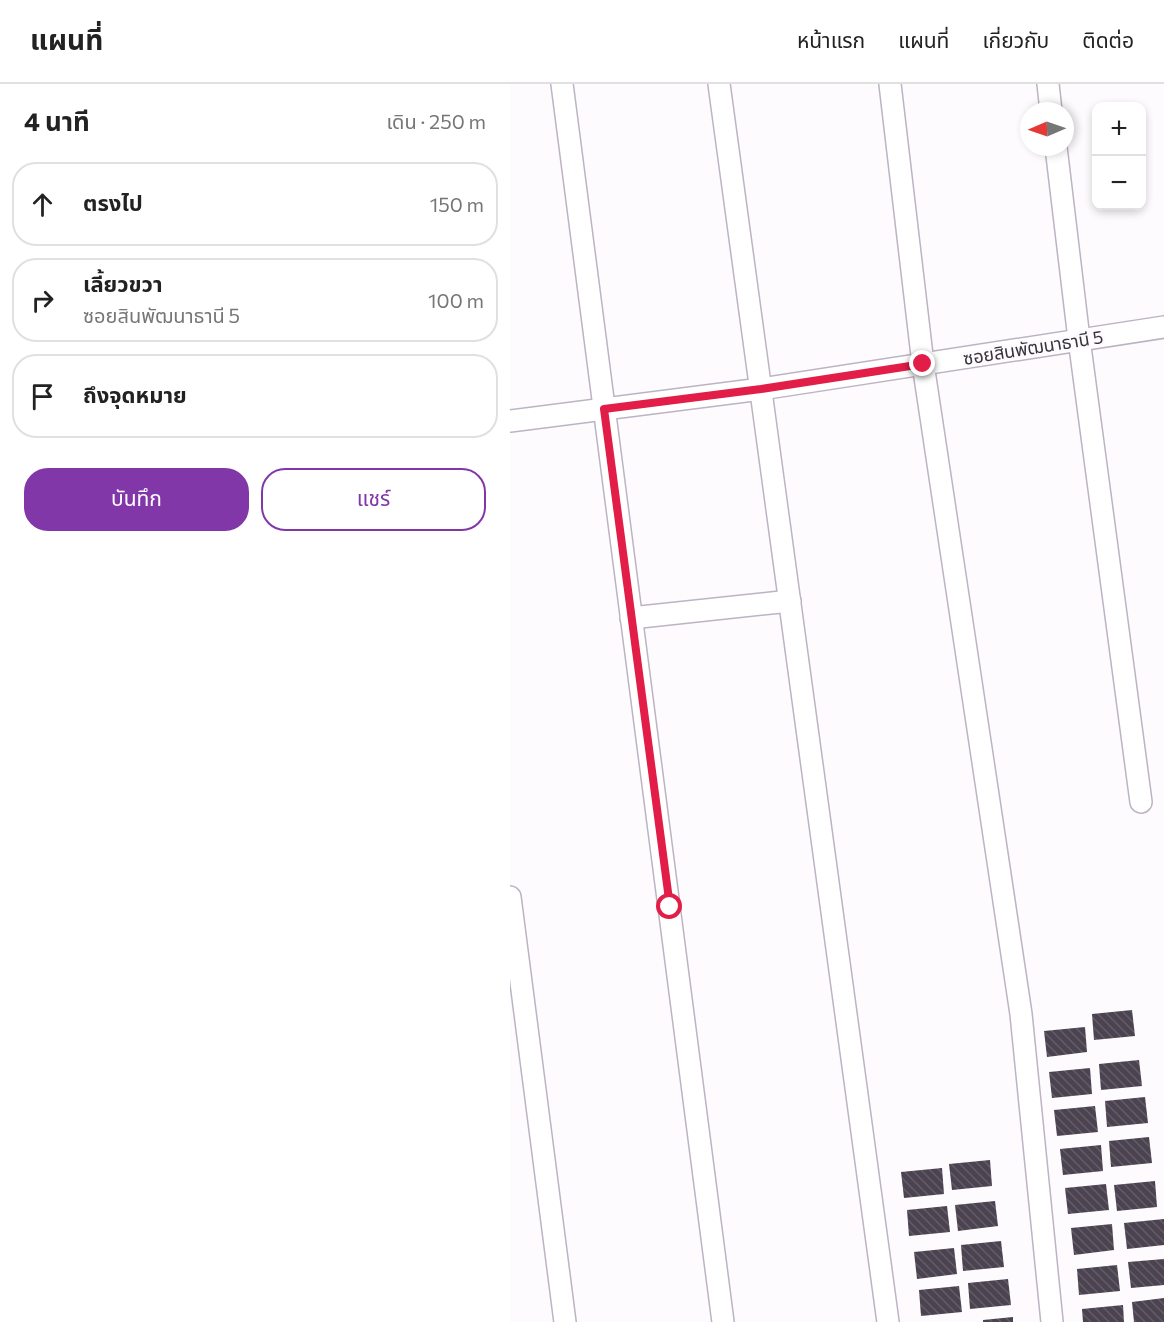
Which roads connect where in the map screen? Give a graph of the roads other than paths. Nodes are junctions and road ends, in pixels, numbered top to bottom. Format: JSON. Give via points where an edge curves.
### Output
{"nodes":[{"id":1,"x":562,"y":84,"type":"edge"},
{"id":2,"x":719,"y":84,"type":"edge"},
{"id":3,"x":890,"y":84,"type":"edge"},
{"id":4,"x":1048,"y":84,"type":"edge"},
{"id":5,"x":1050,"y":102,"type":"edge"},
{"id":6,"x":1057,"y":156,"type":"edge"},
{"id":7,"x":1164,"y":327,"type":"edge"},
{"id":8,"x":1079,"y":339,"type":"junction"},
{"id":9,"x":923,"y":364,"type":"junction"},
{"id":10,"x":761,"y":389,"type":"junction"},
{"id":11,"x":604,"y":409,"type":"junction"},
{"id":12,"x":510,"y":421,"type":"edge"},
{"id":13,"x":790,"y":601,"type":"junction"},
{"id":14,"x":632,"y":618,"type":"junction"},
{"id":15,"x":1141,"y":802,"type":"dead end"},
{"id":16,"x":510,"y":897,"type":"edge"},
{"id":17,"x":565,"y":1322,"type":"edge"},
{"id":18,"x":723,"y":1322,"type":"edge"},
{"id":19,"x":888,"y":1322,"type":"edge"},
{"id":20,"x":1052,"y":1322,"type":"edge"}],
"edges":[{"from":1,"to":11,"type":"street"},
{"from":2,"to":10,"type":"street"},
{"from":3,"to":9,"type":"street"},
{"from":4,"to":5,"type":"street"},
{"from":6,"to":8,"type":"street"},
{"from":7,"to":8,"type":"street","name":"ซอยสินพัฒนาธานี 5"},
{"from":8,"to":9,"type":"street","name":"ซอยสินพัฒนาธานี 5"},
{"from":8,"to":15,"type":"street"},
{"from":9,"to":10,"type":"street","name":"ซอยสินพัฒนาธานี 5"},
{"from":9,"to":20,"type":"street","via":[[1021,1014]]},
{"from":10,"to":11,"type":"street","name":"ซอยสินพัฒนาธานี 5"},
{"from":10,"to":13,"type":"street"},
{"from":11,"to":12,"type":"street","name":"ซอยสินพัฒนาธานี 5"},
{"from":11,"to":14,"type":"street"},
{"from":13,"to":14,"type":"street"},
{"from":13,"to":19,"type":"street"},
{"from":14,"to":18,"type":"street"},
{"from":16,"to":17,"type":"street"}]}
